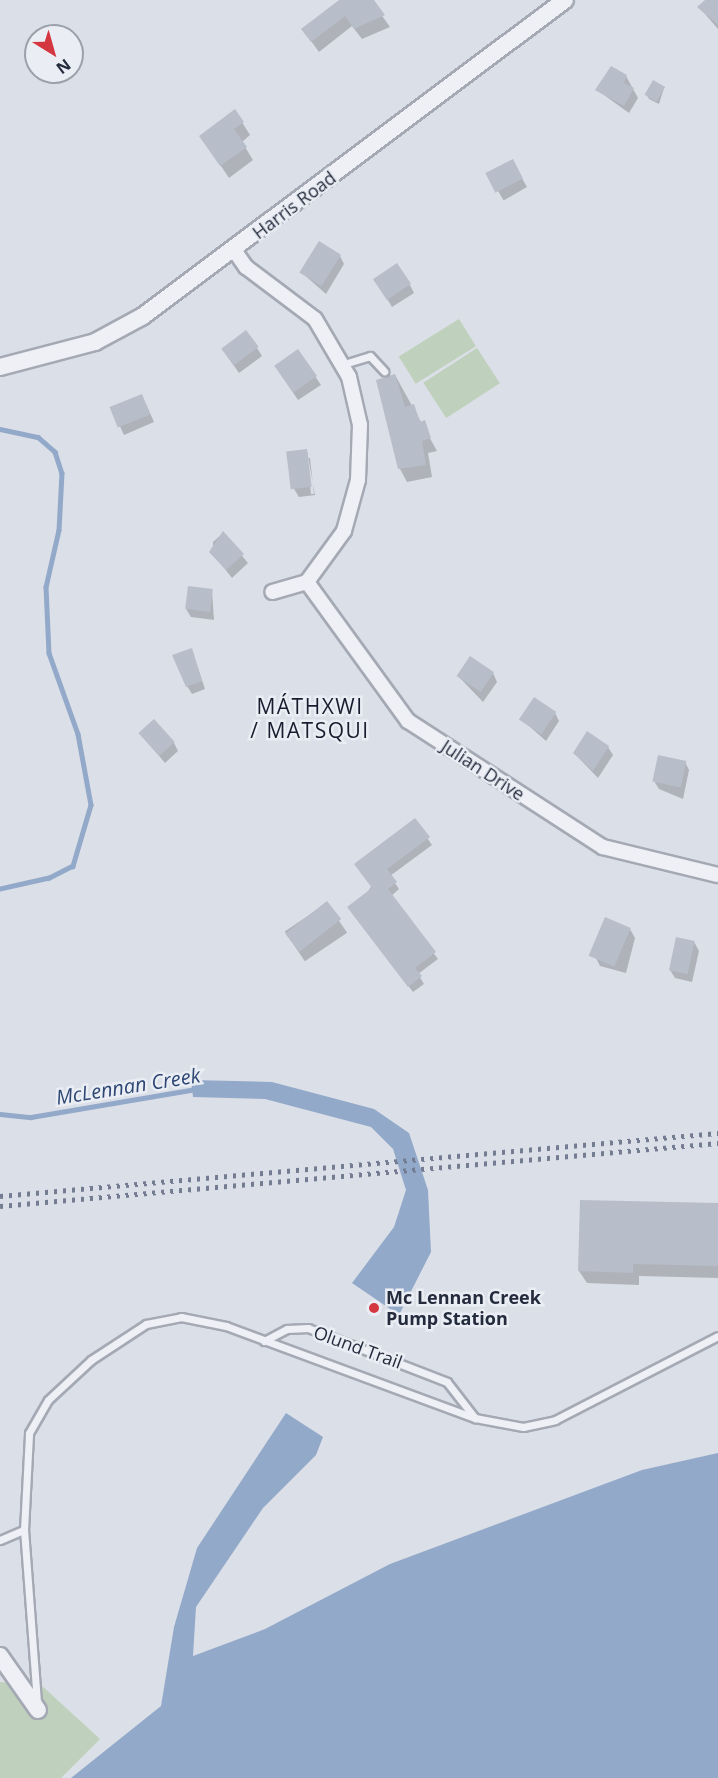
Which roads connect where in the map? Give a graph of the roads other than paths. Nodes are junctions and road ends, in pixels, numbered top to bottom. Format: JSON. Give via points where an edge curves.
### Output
{"nodes":[{"id":1,"x":565,"y":0,"type":"edge"},
{"id":2,"x":234,"y":250,"type":"junction"},
{"id":3,"x":344,"y":364,"type":"junction"},
{"id":4,"x":0,"y":367,"type":"edge"},
{"id":5,"x":384,"y":371,"type":"dead end"},
{"id":6,"x":307,"y":582,"type":"junction"},
{"id":7,"x":272,"y":592,"type":"dead end"},
{"id":8,"x":718,"y":875,"type":"edge"},
{"id":9,"x":718,"y":1336,"type":"edge"},
{"id":10,"x":264,"y":1341,"type":"junction"},
{"id":11,"x":475,"y":1418,"type":"junction"},
{"id":12,"x":24,"y":1530,"type":"junction"},
{"id":13,"x":0,"y":1540,"type":"edge"},
{"id":14,"x":0,"y":1656,"type":"edge"},
{"id":15,"x":38,"y":1710,"type":"joint"}],
"edges":[{"from":1,"to":2,"type":"street","name":"Harris Road"},
{"from":2,"to":3,"type":"street","via":[[246,267],[315,319]]},
{"from":2,"to":4,"type":"street","name":"Harris Road","via":[[143,316],[95,342]]},
{"from":3,"to":5,"type":"lane","via":[[370,356]]},
{"from":3,"to":6,"type":"street","via":[[360,425],[354,507],[327,561]]},
{"from":6,"to":7,"type":"street"},
{"from":6,"to":8,"type":"street","name":"Julian Drive","via":[[408,722],[603,847]]},
{"from":9,"to":11,"type":"lane","via":[[555,1420],[523,1427]]},
{"from":10,"to":11,"type":"lane"},
{"from":10,"to":11,"type":"lane","name":"Olund Trail","via":[[287,1329],[308,1328],[447,1382]]},
{"from":10,"to":12,"type":"lane","via":[[226,1326],[181,1317],[146,1324],[91,1360],[48,1401],[29,1433]]},
{"from":12,"to":13,"type":"lane"},
{"from":12,"to":15,"type":"lane"},
{"from":14,"to":15,"type":"street"}]}
